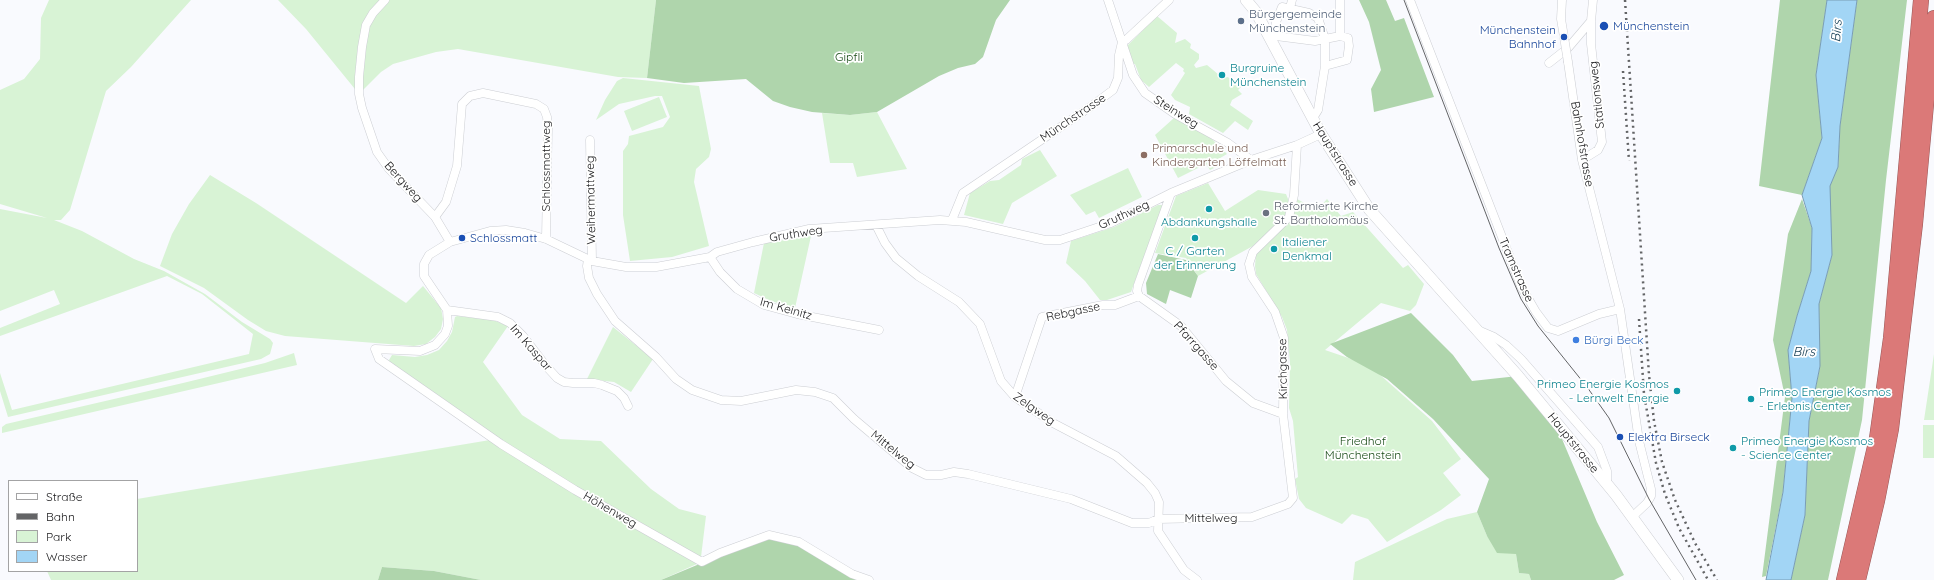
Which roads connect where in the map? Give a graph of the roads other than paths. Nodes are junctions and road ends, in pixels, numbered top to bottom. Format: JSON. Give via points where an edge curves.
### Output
{"nodes":[{"id":1,"x":385,"y":0,"type":"edge"},
{"id":2,"x":1108,"y":0,"type":"edge"},
{"id":3,"x":1169,"y":0,"type":"edge"},
{"id":4,"x":1246,"y":0,"type":"edge"},
{"id":5,"x":1340,"y":0,"type":"edge"},
{"id":6,"x":1410,"y":0,"type":"edge"},
{"id":7,"x":1562,"y":0,"type":"edge"},
{"id":8,"x":1593,"y":0,"type":"edge"},
{"id":9,"x":1921,"y":0,"type":"edge"},
{"id":10,"x":1291,"y":4,"type":"edge"},
{"id":11,"x":1934,"y":18,"type":"edge"},
{"id":12,"x":1591,"y":21,"type":"junction"},
{"id":13,"x":1340,"y":36,"type":"junction"},
{"id":14,"x":1272,"y":38,"type":"junction"},
{"id":15,"x":1325,"y":39,"type":"junction"},
{"id":16,"x":1122,"y":42,"type":"junction"},
{"id":17,"x":1549,"y":63,"type":"dead end"},
{"id":18,"x":1325,"y":66,"type":"junction"},
{"id":19,"x":1313,"y":118,"type":"junction"},
{"id":20,"x":1321,"y":134,"type":"junction"},
{"id":21,"x":590,"y":140,"type":"dead end"},
{"id":22,"x":1297,"y":145,"type":"junction"},
{"id":23,"x":1251,"y":160,"type":"junction"},
{"id":24,"x":1582,"y":160,"type":"junction"},
{"id":25,"x":1171,"y":193,"type":"junction"},
{"id":26,"x":435,"y":217,"type":"junction"},
{"id":27,"x":952,"y":220,"type":"junction"},
{"id":28,"x":876,"y":225,"type":"junction"},
{"id":29,"x":546,"y":239,"type":"junction"},
{"id":30,"x":450,"y":242,"type":"junction"},
{"id":31,"x":710,"y":257,"type":"junction"},
{"id":32,"x":590,"y":260,"type":"junction"},
{"id":33,"x":1139,"y":296,"type":"junction"},
{"id":34,"x":1620,"y":309,"type":"junction"},
{"id":35,"x":447,"y":310,"type":"junction"},
{"id":36,"x":879,"y":330,"type":"dead end"},
{"id":37,"x":1476,"y":330,"type":"junction"},
{"id":38,"x":1015,"y":397,"type":"junction"},
{"id":39,"x":628,"y":406,"type":"dead end"},
{"id":40,"x":1283,"y":414,"type":"junction"},
{"id":41,"x":1608,"y":485,"type":"junction"},
{"id":42,"x":1293,"y":498,"type":"joint"},
{"id":43,"x":1632,"y":517,"type":"junction"},
{"id":44,"x":1158,"y":518,"type":"junction"},
{"id":45,"x":869,"y":580,"type":"edge"},
{"id":46,"x":1197,"y":580,"type":"edge"},
{"id":47,"x":1678,"y":580,"type":"edge"},
{"id":48,"x":1844,"y":580,"type":"edge"},
{"id":49,"x":1858,"y":580,"type":"edge"}],
"edges":[{"from":1,"to":26,"type":"street","name":"Bergweg","via":[[366,25],[359,94],[377,152],[389,169]]},
{"from":2,"to":16,"type":"street","name":"Steinweg"},
{"from":3,"to":16,"type":"street"},
{"from":4,"to":14,"type":"main road","name":"Hauptstrasse"},
{"from":5,"to":13,"type":"street"},
{"from":6,"to":34,"type":"street","name":"Tramstrasse","via":[[1521,286],[1536,312],[1548,328],[1558,331],[1599,314]]},
{"from":7,"to":24,"type":"street","name":"Bahnhofstrasse","bridge":true,"via":[[1562,19]]},
{"from":8,"to":12,"type":"street","name":"Stationsweg"},
{"from":9,"to":48,"type":"highway","via":[[1891,338],[1877,438]]},
{"from":10,"to":14,"type":"street","via":[[1282,7]]},
{"from":10,"to":15,"type":"street","via":[[1318,18]]},
{"from":11,"to":49,"type":"highway","via":[[1915,224],[1891,429]]},
{"from":12,"to":17,"type":"street","via":[[1568,48]]},
{"from":12,"to":24,"type":"street","name":"Stationsweg","via":[[1602,142],[1598,150]]},
{"from":13,"to":15,"type":"street"},
{"from":13,"to":18,"type":"street","via":[[1348,38],[1347,60]]},
{"from":14,"to":15,"type":"street","via":[[1314,41]]},
{"from":14,"to":19,"type":"main road","name":"Hauptstrasse"},
{"from":15,"to":18,"type":"street"},
{"from":16,"to":23,"type":"street","name":"Steinweg","via":[[1133,76],[1145,93],[1175,114],[1228,143]]},
{"from":16,"to":27,"type":"street","name":"Münchstrasse","via":[[1118,78],[1113,90],[963,193]]},
{"from":18,"to":19,"type":"street","via":[[1318,110]]},
{"from":19,"to":20,"type":"main road","name":"Hauptstrasse"},
{"from":20,"to":22,"type":"street","name":"Gruthweg"},
{"from":20,"to":37,"type":"main road","name":"Hauptstrasse","via":[[1369,209]]},
{"from":21,"to":32,"type":"street","name":"Weihermattweg"},
{"from":22,"to":23,"type":"street","name":"Gruthweg"},
{"from":22,"to":40,"type":"street","name":"Kirchgasse","via":[[1294,195],[1289,217],[1253,252],[1249,264],[1252,277],[1275,312],[1284,338]]},
{"from":23,"to":25,"type":"street","name":"Gruthweg"},
{"from":24,"to":34,"type":"street","name":"Bahnhofstrasse"},
{"from":25,"to":27,"type":"street","name":"Gruthweg","via":[[1111,223],[1060,240],[1045,240]]},
{"from":25,"to":33,"type":"street","via":[[1138,285]]},
{"from":26,"to":29,"type":"street","name":"Schlossmattweg","via":[[446,202],[457,166],[462,104],[470,96],[483,94],[536,104],[544,109],[548,122]]},
{"from":26,"to":30,"type":"street","name":"Bergweg"},
{"from":27,"to":28,"type":"street","name":"Gruthweg"},
{"from":28,"to":31,"type":"street","name":"Gruthweg","via":[[801,231],[716,252]]},
{"from":28,"to":38,"type":"street","name":"Zelgweg","via":[[896,258],[918,276],[959,302],[980,324],[1001,381]]},
{"from":29,"to":30,"type":"street","name":"Gruthweg","via":[[506,230],[490,231]]},
{"from":29,"to":32,"type":"street","name":"Gruthweg"},
{"from":30,"to":35,"type":"street","name":"Gruthweg","via":[[429,255],[423,270],[428,284]]},
{"from":31,"to":32,"type":"street","name":"Gruthweg","via":[[656,267],[626,267]]},
{"from":31,"to":36,"type":"street","name":"Im Keinitz","via":[[720,272],[737,289],[764,305]]},
{"from":32,"to":44,"type":"street","name":"Mittelweg","via":[[586,266],[589,278],[616,321],[676,379],[692,390],[721,400],[741,402],[796,390],[815,392],[833,398],[912,468],[926,475],[954,472],[968,474],[1071,499],[1132,523],[1149,523]]},
{"from":33,"to":38,"type":"street","name":"Rebgasse","via":[[1115,305],[1042,317]]},
{"from":33,"to":40,"type":"street","name":"Pfarrgasse","via":[[1181,326],[1226,381],[1253,403]]},
{"from":34,"to":43,"type":"street","via":[[1640,440],[1652,492],[1647,503]]},
{"from":35,"to":39,"type":"street","name":"Im Kaspar","via":[[498,316],[510,323],[523,336],[557,378],[564,382],[602,385],[617,391]]},
{"from":35,"to":45,"type":"street","name":"Höhenweg","via":[[448,326],[445,334],[435,345],[420,352],[375,349],[379,359],[501,444],[587,497],[702,562],[769,535],[799,542],[852,574]]},
{"from":37,"to":41,"type":"main road","name":"Hauptstrasse","via":[[1518,376]]},
{"from":37,"to":41,"type":"street","name":"Hauptstrasse","via":[[1494,336],[1521,359],[1598,447],[1607,471]]},
{"from":38,"to":44,"type":"street","name":"Zelgweg","via":[[1053,423],[1116,456],[1155,493],[1159,502]]},
{"from":40,"to":42,"type":"street","name":"Kirchgasse"},
{"from":41,"to":43,"type":"main road","name":"Hauptstrasse"},
{"from":42,"to":44,"type":"street","name":"Mittelweg","via":[[1288,504],[1252,517]]},
{"from":43,"to":47,"type":"main road","name":"Hauptstrasse"},
{"from":44,"to":46,"type":"street","name":"Zelgweg","via":[[1158,531],[1184,570]]}]}
